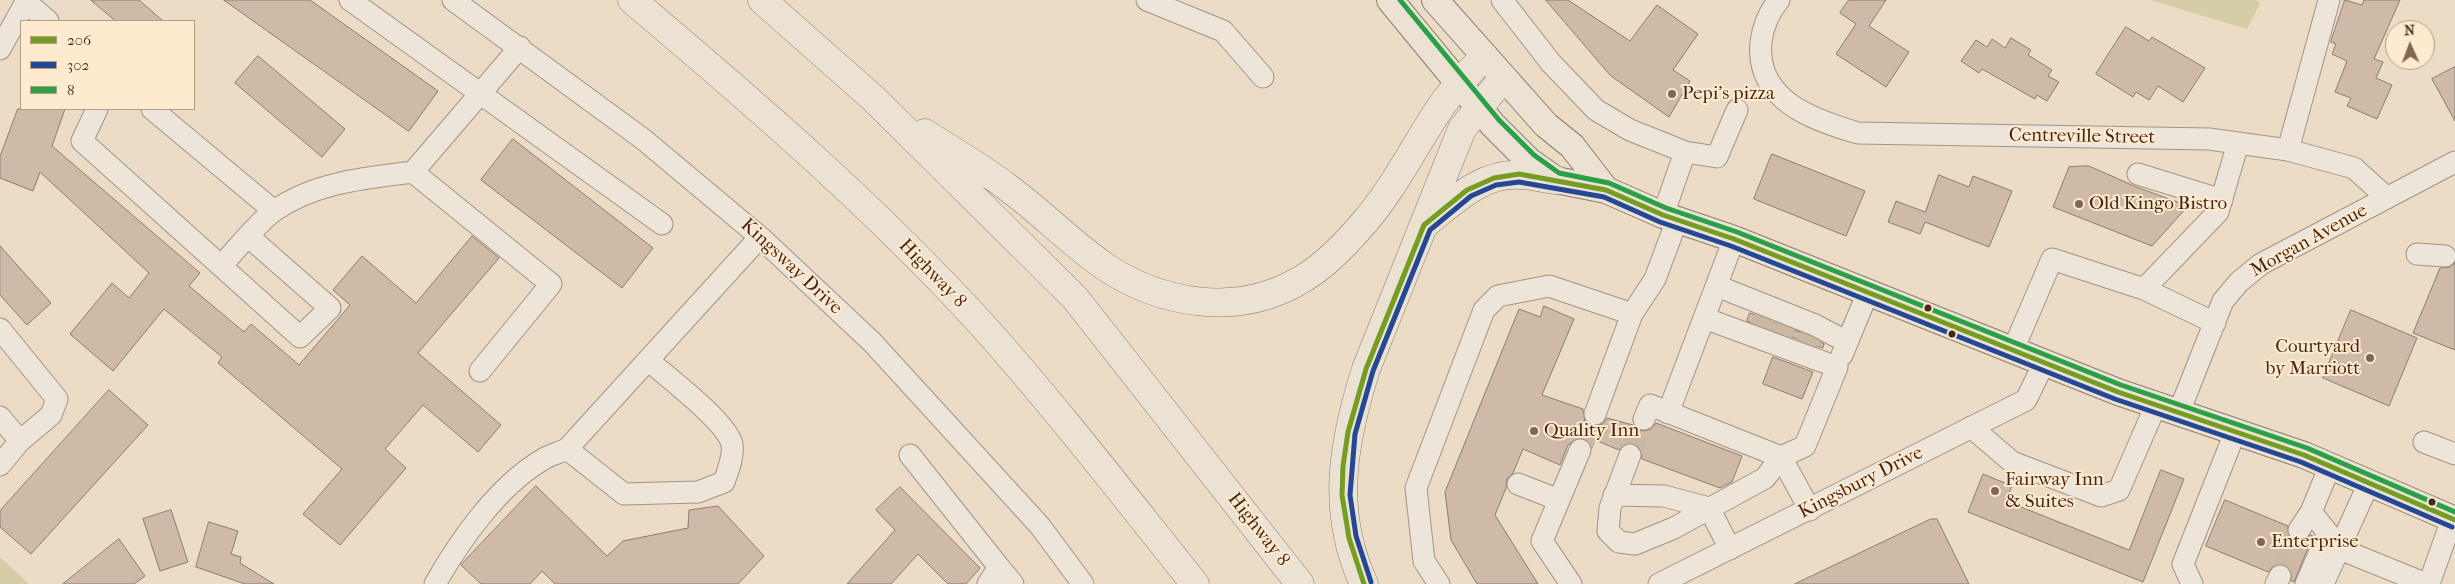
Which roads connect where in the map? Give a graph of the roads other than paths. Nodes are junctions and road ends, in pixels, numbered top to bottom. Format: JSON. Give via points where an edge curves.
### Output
{"nodes":[{"id":1,"x":350,"y":0,"type":"edge"},
{"id":2,"x":453,"y":0,"type":"edge"},
{"id":3,"x":632,"y":0,"type":"edge"},
{"id":4,"x":762,"y":0,"type":"edge"},
{"id":5,"x":1147,"y":0,"type":"edge"},
{"id":6,"x":1390,"y":0,"type":"edge"},
{"id":7,"x":1435,"y":0,"type":"edge"},
{"id":8,"x":1502,"y":0,"type":"edge"},
{"id":9,"x":1779,"y":0,"type":"edge"},
{"id":10,"x":2329,"y":0,"type":"edge"},
{"id":11,"x":26,"y":1,"type":"edge"},
{"id":12,"x":47,"y":20,"type":"edge"},
{"id":13,"x":520,"y":47,"type":"junction"},
{"id":14,"x":0,"y":49,"type":"edge"},
{"id":15,"x":1484,"y":57,"type":"junction"},
{"id":16,"x":1263,"y":77,"type":"dead end"},
{"id":17,"x":1503,"y":78,"type":"junction"},
{"id":18,"x":1458,"y":84,"type":"junction"},
{"id":19,"x":480,"y":94,"type":"junction"},
{"id":20,"x":874,"y":99,"type":"junction"},
{"id":21,"x":1478,"y":108,"type":"junction"},
{"id":22,"x":97,"y":110,"type":"edge"},
{"id":23,"x":153,"y":110,"type":"edge"},
{"id":24,"x":1737,"y":110,"type":"dead end"},
{"id":25,"x":2238,"y":143,"type":"junction"},
{"id":26,"x":2288,"y":150,"type":"junction"},
{"id":27,"x":1685,"y":152,"type":"junction"},
{"id":28,"x":2455,"y":162,"type":"edge"},
{"id":29,"x":413,"y":172,"type":"junction"},
{"id":30,"x":2138,"y":174,"type":"dead end"},
{"id":31,"x":1556,"y":180,"type":"junction"},
{"id":32,"x":1606,"y":190,"type":"junction"},
{"id":33,"x":2387,"y":198,"type":"junction"},
{"id":34,"x":2222,"y":200,"type":"junction"},
{"id":35,"x":274,"y":211,"type":"junction"},
{"id":36,"x":1670,"y":218,"type":"junction"},
{"id":37,"x":662,"y":224,"type":"dead end"},
{"id":38,"x":1424,"y":225,"type":"junction"},
{"id":39,"x":249,"y":237,"type":"junction"},
{"id":40,"x":760,"y":237,"type":"junction"},
{"id":41,"x":1734,"y":240,"type":"junction"},
{"id":42,"x":2417,"y":254,"type":"dead end"},
{"id":43,"x":2445,"y":256,"type":"dead end"},
{"id":44,"x":221,"y":266,"type":"junction"},
{"id":45,"x":1717,"y":286,"type":"junction"},
{"id":46,"x":2144,"y":289,"type":"junction"},
{"id":47,"x":1868,"y":292,"type":"junction"},
{"id":48,"x":1632,"y":314,"type":"junction"},
{"id":49,"x":1704,"y":318,"type":"junction"},
{"id":50,"x":1762,"y":323,"type":"junction"},
{"id":51,"x":2214,"y":323,"type":"junction"},
{"id":52,"x":0,"y":329,"type":"edge"},
{"id":53,"x":1783,"y":331,"type":"junction"},
{"id":54,"x":1808,"y":340,"type":"junction"},
{"id":55,"x":1847,"y":342,"type":"junction"},
{"id":56,"x":2013,"y":350,"type":"junction"},
{"id":57,"x":648,"y":360,"type":"junction"},
{"id":58,"x":2044,"y":363,"type":"junction"},
{"id":59,"x":1837,"y":367,"type":"junction"},
{"id":60,"x":480,"y":371,"type":"dead end"},
{"id":61,"x":2167,"y":409,"type":"junction"},
{"id":62,"x":1595,"y":414,"type":"tunnel mouth"},
{"id":63,"x":0,"y":417,"type":"edge"},
{"id":64,"x":1971,"y":426,"type":"junction"},
{"id":65,"x":2236,"y":430,"type":"junction"},
{"id":66,"x":20,"y":441,"type":"junction"},
{"id":67,"x":2424,"y":442,"type":"dead end"},
{"id":68,"x":567,"y":449,"type":"junction"},
{"id":69,"x":1580,"y":450,"type":"tunnel mouth"},
{"id":70,"x":1630,"y":454,"type":"tunnel mouth"},
{"id":71,"x":2455,"y":454,"type":"edge"},
{"id":72,"x":910,"y":455,"type":"dead end"},
{"id":73,"x":1781,"y":457,"type":"junction"},
{"id":74,"x":0,"y":466,"type":"edge"},
{"id":75,"x":2330,"y":466,"type":"junction"},
{"id":76,"x":2369,"y":483,"type":"junction"},
{"id":77,"x":1518,"y":484,"type":"dead end"},
{"id":78,"x":1614,"y":495,"type":"junction"},
{"id":79,"x":1559,"y":500,"type":"junction"},
{"id":80,"x":1709,"y":508,"type":"junction"},
{"id":81,"x":1810,"y":510,"type":"junction"},
{"id":82,"x":2311,"y":512,"type":"junction"},
{"id":83,"x":2454,"y":520,"type":"edge"},
{"id":84,"x":2299,"y":530,"type":"tunnel mouth"},
{"id":85,"x":1730,"y":549,"type":"junction"},
{"id":86,"x":2340,"y":549,"type":"junction"},
{"id":87,"x":994,"y":576,"type":"edge"},
{"id":88,"x":436,"y":584,"type":"edge"},
{"id":89,"x":1013,"y":584,"type":"edge"},
{"id":90,"x":1083,"y":584,"type":"edge"},
{"id":91,"x":1195,"y":584,"type":"edge"},
{"id":92,"x":1300,"y":584,"type":"edge"},
{"id":93,"x":1364,"y":584,"type":"edge"},
{"id":94,"x":1439,"y":584,"type":"edge"},
{"id":95,"x":1571,"y":584,"type":"edge"},
{"id":96,"x":1660,"y":584,"type":"edge"},
{"id":97,"x":2192,"y":584,"type":"edge"},
{"id":98,"x":2306,"y":584,"type":"edge"},
{"id":99,"x":2323,"y":584,"type":"edge"},
{"id":100,"x":2427,"y":584,"type":"edge"}],
"edges":[{"from":1,"to":19,"type":"street"},
{"from":2,"to":13,"type":"street","name":"Kingsway Drive"},
{"from":3,"to":91,"type":"highway","name":"Highway 8","via":[[750,100],[883,222],[971,314],[1053,407]]},
{"from":4,"to":20,"type":"highway","name":"Highway 8"},
{"from":5,"to":16,"type":"street","via":[[1223,32]]},
{"from":6,"to":18,"type":"main road"},
{"from":7,"to":15,"type":"main road"},
{"from":8,"to":27,"type":"street","via":[[1551,63],[1596,110],[1630,130]]},
{"from":9,"to":25,"type":"street","name":"Centreville Street","via":[[1763,30],[1760,54],[1763,71],[1774,92],[1795,109],[1820,122],[1858,133],[2209,139]]},
{"from":10,"to":26,"type":"street"},
{"from":11,"to":12,"type":"street"},
{"from":11,"to":14,"type":"street"},
{"from":13,"to":19,"type":"street"},
{"from":13,"to":40,"type":"street","name":"Kingsway Drive","via":[[643,139]]},
{"from":15,"to":17,"type":"main road"},
{"from":15,"to":18,"type":"highway"},
{"from":17,"to":21,"type":"highway"},
{"from":17,"to":32,"type":"main road","via":[[1546,125],[1572,146]]},
{"from":18,"to":20,"type":"highway","via":[[1363,224],[1328,260],[1297,282],[1262,297],[1224,303],[1191,302],[1133,283],[1104,265],[1007,186]]},
{"from":18,"to":21,"type":"main road"},
{"from":19,"to":29,"type":"street"},
{"from":19,"to":37,"type":"street"},
{"from":20,"to":92,"type":"highway","name":"Highway 8","via":[[1075,298]]},
{"from":21,"to":31,"type":"main road","via":[[1528,161]]},
{"from":21,"to":38,"type":"highway","via":[[1462,129]]},
{"from":22,"to":44,"type":"street","via":[[82,141]]},
{"from":23,"to":35,"type":"street"},
{"from":24,"to":27,"type":"street","via":[[1716,157]]},
{"from":25,"to":26,"type":"street","name":"Centreville Street"},
{"from":25,"to":34,"type":"street"},
{"from":26,"to":33,"type":"street","name":"Centreville Street","via":[[2354,168]]},
{"from":27,"to":36,"type":"street"},
{"from":28,"to":33,"type":"street","name":"Morgan Avenue"},
{"from":29,"to":35,"type":"street","via":[[352,180],[306,194]]},
{"from":29,"to":60,"type":"street","via":[[551,284]]},
{"from":30,"to":34,"type":"street"},
{"from":31,"to":32,"type":"main road"},
{"from":31,"to":38,"type":"highway","via":[[1519,174],[1494,178],[1467,190]]},
{"from":32,"to":36,"type":"main road"},
{"from":33,"to":51,"type":"street","name":"Morgan Avenue","via":[[2261,264],[2223,301]]},
{"from":34,"to":46,"type":"street","via":[[2218,212]]},
{"from":35,"to":39,"type":"street"},
{"from":36,"to":41,"type":"main road"},
{"from":36,"to":48,"type":"street","via":[[1654,279]]},
{"from":38,"to":93,"type":"highway","via":[[1366,369],[1348,432],[1342,496],[1349,538]]},
{"from":39,"to":44,"type":"street"},
{"from":39,"to":44,"type":"street","via":[[330,308],[300,337]]},
{"from":40,"to":57,"type":"street"},
{"from":40,"to":90,"type":"street","name":"Kingsway Drive","via":[[872,342],[1040,526]]},
{"from":41,"to":45,"type":"street"},
{"from":41,"to":47,"type":"main road"},
{"from":42,"to":43,"type":"street"},
{"from":45,"to":49,"type":"street"},
{"from":45,"to":50,"type":"street"},
{"from":46,"to":51,"type":"street"},
{"from":46,"to":56,"type":"street","via":[[2052,259]]},
{"from":47,"to":55,"type":"street"},
{"from":47,"to":56,"type":"main road"},
{"from":48,"to":62,"type":"street"},
{"from":48,"to":94,"type":"street","via":[[1550,286],[1498,296],[1484,310],[1416,488],[1424,561]]},
{"from":49,"to":50,"type":"street"},
{"from":49,"to":73,"type":"street","via":[[1654,412]]},
{"from":50,"to":53,"type":"street"},
{"from":50,"to":53,"type":"street"},
{"from":51,"to":61,"type":"street","name":"Morgan Avenue"},
{"from":52,"to":66,"type":"street","via":[[56,399],[51,415]]},
{"from":53,"to":54,"type":"street"},
{"from":53,"to":54,"type":"street"},
{"from":54,"to":55,"type":"street"},
{"from":54,"to":59,"type":"street"},
{"from":55,"to":59,"type":"street"},
{"from":56,"to":58,"type":"main road"},
{"from":57,"to":68,"type":"street"},
{"from":57,"to":68,"type":"street","via":[[723,427],[732,445],[730,467],[724,482],[698,492],[624,494]]},
{"from":58,"to":61,"type":"main road"},
{"from":58,"to":64,"type":"street","name":"Kingsbury Drive","via":[[2026,400]]},
{"from":59,"to":73,"type":"street","via":[[1805,446]]},
{"from":61,"to":64,"type":"street","name":"Morgan Avenue","via":[[2119,490],[2101,496],[2012,462]]},
{"from":61,"to":65,"type":"main road"},
{"from":63,"to":66,"type":"street"},
{"from":64,"to":81,"type":"street","name":"Kingsbury Drive"},
{"from":65,"to":75,"type":"main road"},
{"from":65,"to":97,"type":"street","via":[[2183,564]]},
{"from":66,"to":74,"type":"street"},
{"from":67,"to":71,"type":"street"},
{"from":68,"to":88,"type":"street","via":[[542,460],[507,487],[451,556]]},
{"from":69,"to":79,"type":"street"},
{"from":70,"to":78,"type":"street"},
{"from":72,"to":87,"type":"street"},
{"from":73,"to":80,"type":"street","via":[[1765,478]]},
{"from":73,"to":81,"type":"street"},
{"from":75,"to":76,"type":"main road"},
{"from":75,"to":82,"type":"street"},
{"from":76,"to":83,"type":"main road"},
{"from":76,"to":86,"type":"street"},
{"from":77,"to":79,"type":"street"},
{"from":78,"to":80,"type":"street","via":[[1664,496]]},
{"from":78,"to":80,"type":"street","via":[[1608,531],[1619,542],[1635,544],[1674,528]]},
{"from":79,"to":95,"type":"street","via":[[1542,542]]},
{"from":80,"to":85,"type":"street"},
{"from":81,"to":85,"type":"street","name":"Kingsbury Drive"},
{"from":82,"to":84,"type":"street"},
{"from":82,"to":98,"type":"street","via":[[2328,533]]},
{"from":83,"to":100,"type":"street"},
{"from":85,"to":96,"type":"street","name":"Kingsbury Drive"},
{"from":86,"to":99,"type":"street"},
{"from":86,"to":100,"type":"street"},
{"from":87,"to":89,"type":"street"}]}
